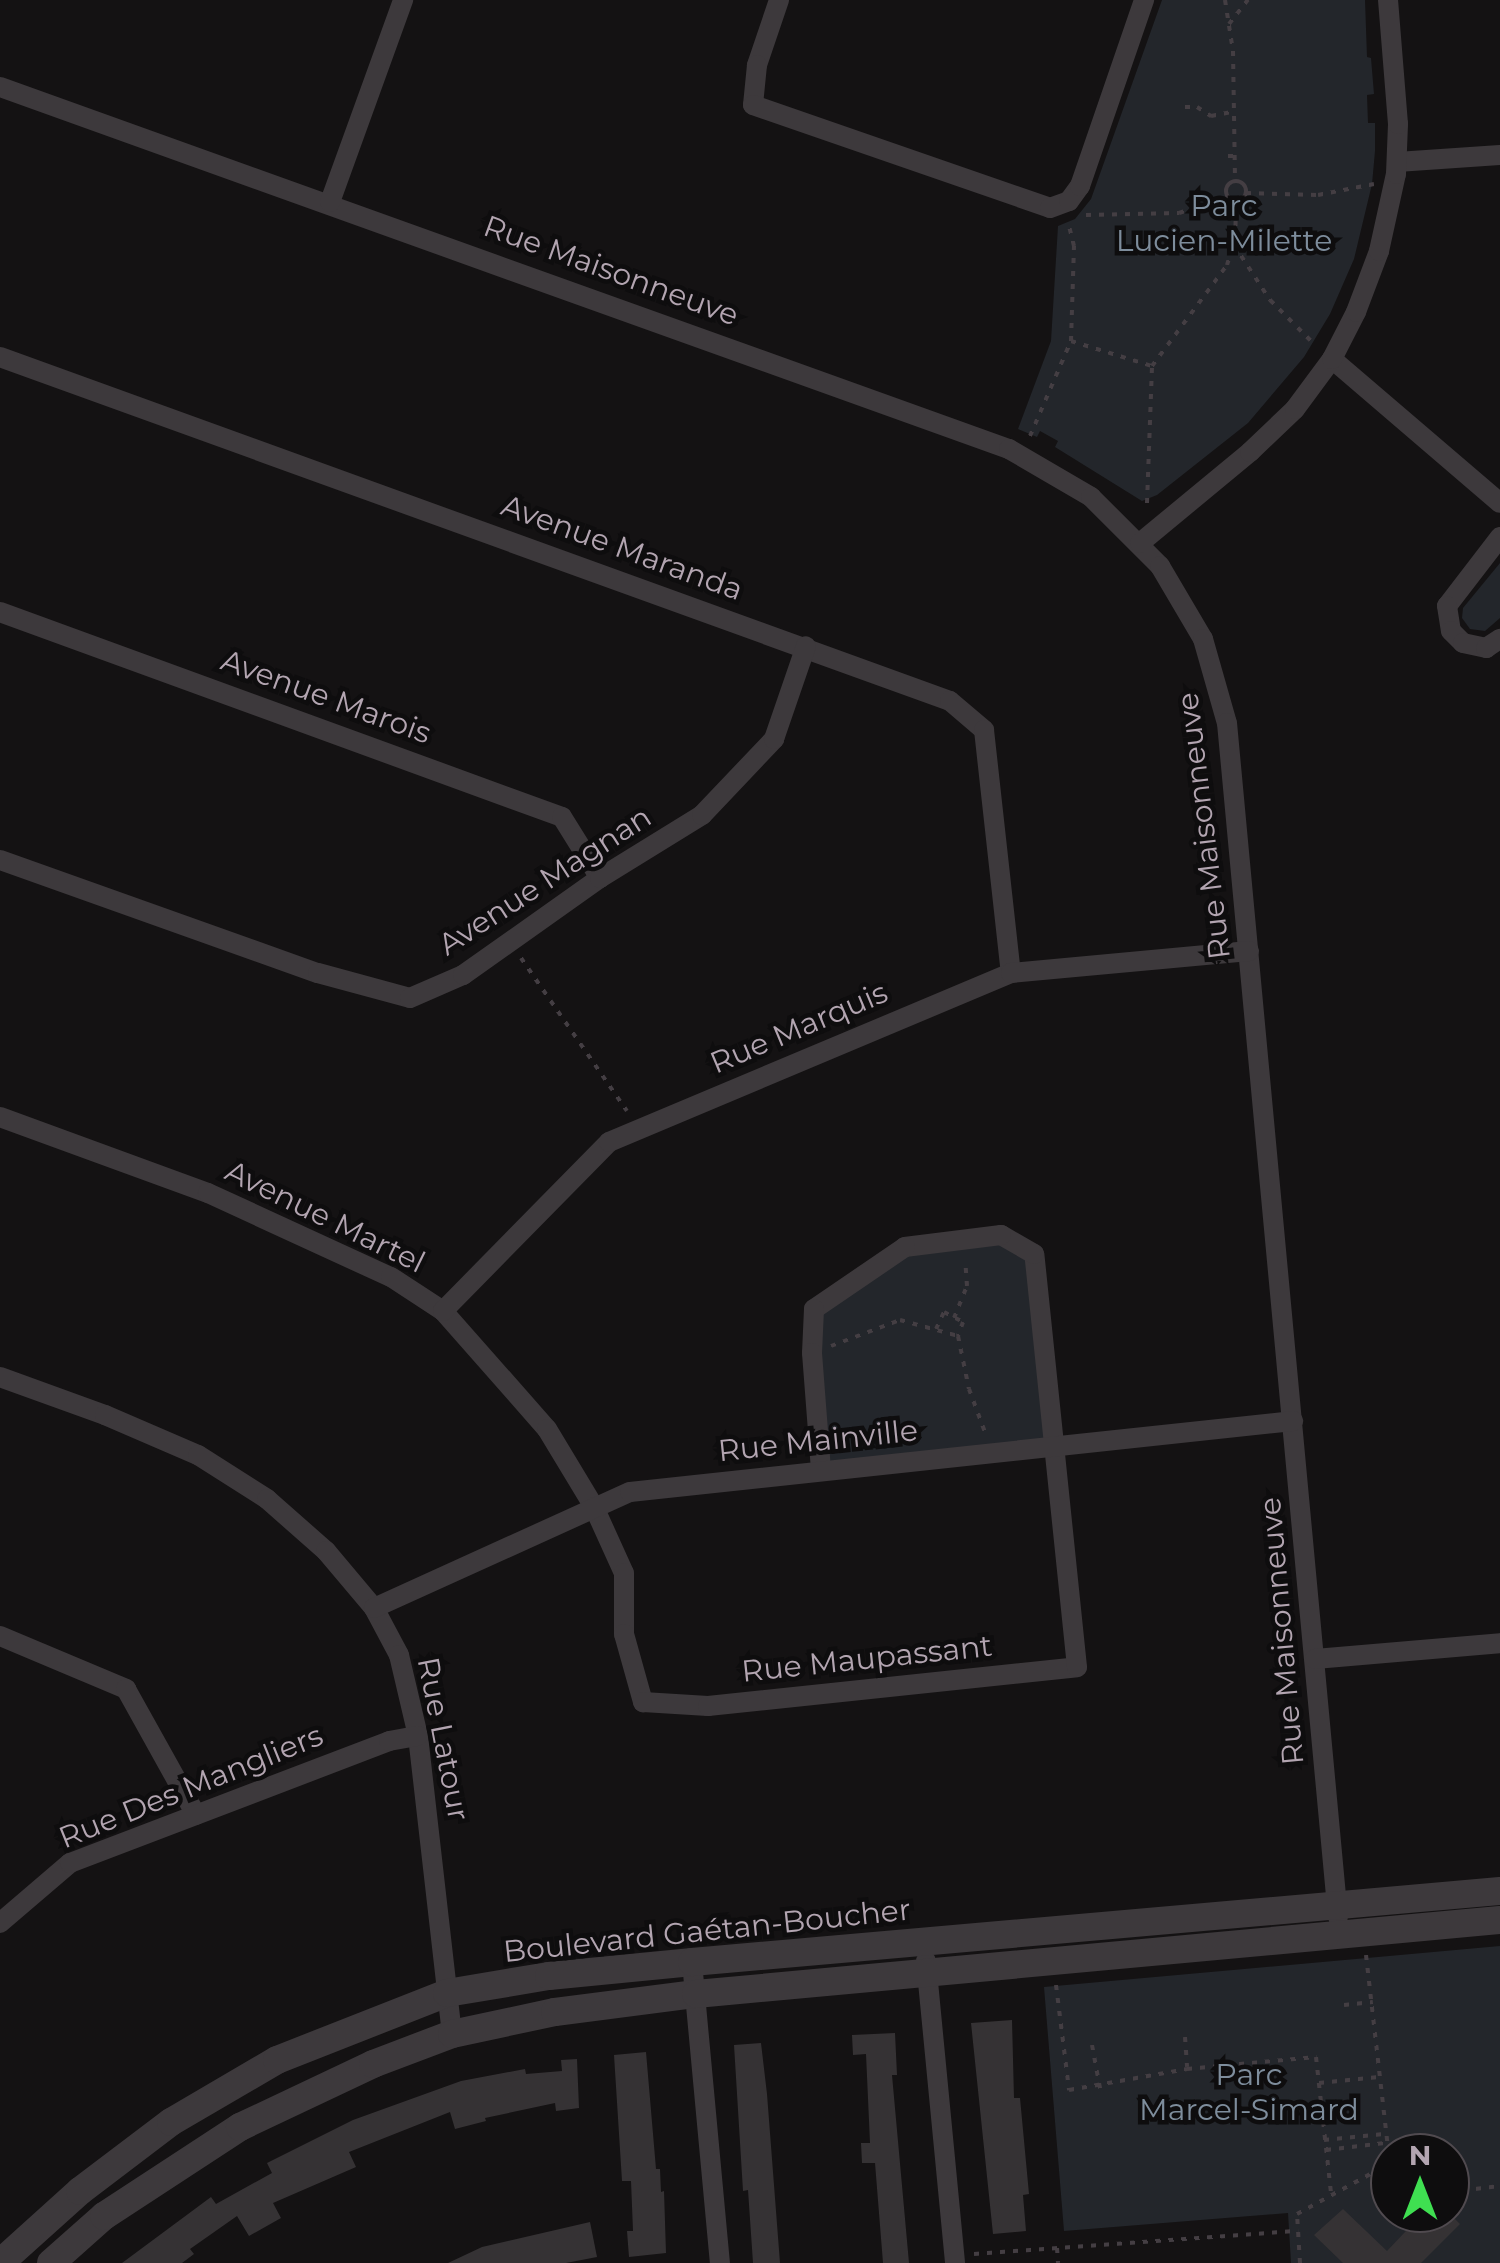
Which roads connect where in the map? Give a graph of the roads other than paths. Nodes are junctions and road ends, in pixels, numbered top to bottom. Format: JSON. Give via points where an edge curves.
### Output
{"nodes":[{"id":1,"x":403,"y":0,"type":"edge"},
{"id":2,"x":779,"y":0,"type":"edge"},
{"id":3,"x":1144,"y":0,"type":"edge"},
{"id":4,"x":1388,"y":0,"type":"edge"},
{"id":5,"x":0,"y":87,"type":"edge"},
{"id":6,"x":1500,"y":155,"type":"edge"},
{"id":7,"x":1397,"y":162,"type":"junction"},
{"id":8,"x":330,"y":202,"type":"junction"},
{"id":9,"x":1323,"y":352,"type":"junction"},
{"id":10,"x":0,"y":357,"type":"edge"},
{"id":11,"x":1500,"y":502,"type":"edge"},
{"id":12,"x":1500,"y":536,"type":"edge"},
{"id":13,"x":1140,"y":542,"type":"junction"},
{"id":14,"x":0,"y":612,"type":"edge"},
{"id":15,"x":1500,"y":639,"type":"edge"},
{"id":16,"x":806,"y":646,"type":"junction"},
{"id":17,"x":0,"y":860,"type":"edge"},
{"id":18,"x":600,"y":878,"type":"junction"},
{"id":19,"x":1249,"y":951,"type":"junction"},
{"id":20,"x":1011,"y":973,"type":"junction"},
{"id":21,"x":0,"y":1117,"type":"edge"},
{"id":22,"x":443,"y":1311,"type":"junction"},
{"id":23,"x":0,"y":1377,"type":"edge"},
{"id":24,"x":1293,"y":1421,"type":"junction"},
{"id":25,"x":1051,"y":1444,"type":"junction"},
{"id":26,"x":821,"y":1470,"type":"junction"},
{"id":27,"x":594,"y":1507,"type":"junction"},
{"id":28,"x":374,"y":1608,"type":"junction"},
{"id":29,"x":0,"y":1636,"type":"edge"},
{"id":30,"x":1500,"y":1643,"type":"edge"},
{"id":31,"x":1314,"y":1660,"type":"junction"},
{"id":32,"x":418,"y":1736,"type":"junction"},
{"id":33,"x":196,"y":1815,"type":"junction"},
{"id":34,"x":1500,"y":1891,"type":"edge"},
{"id":35,"x":1337,"y":1905,"type":"junction"},
{"id":36,"x":1500,"y":1920,"type":"edge"},
{"id":37,"x":0,"y":1923,"type":"edge"},
{"id":38,"x":1339,"y":1934,"type":"junction"},
{"id":39,"x":925,"y":1942,"type":"junction"},
{"id":40,"x":692,"y":1962,"type":"junction"},
{"id":41,"x":926,"y":1972,"type":"junction"},
{"id":42,"x":447,"y":1993,"type":"junction"},
{"id":43,"x":696,"y":1994,"type":"junction"},
{"id":44,"x":452,"y":2034,"type":"junction"},
{"id":45,"x":955,"y":2259,"type":"edge"},
{"id":46,"x":0,"y":2263,"type":"edge"},
{"id":47,"x":51,"y":2263,"type":"edge"},
{"id":48,"x":720,"y":2263,"type":"edge"}],
"edges":[{"from":1,"to":8,"type":"street"},
{"from":2,"to":3,"type":"street","via":[[757,65],[753,105],[1050,208],[1077,192]]},
{"from":4,"to":7,"type":"street"},
{"from":5,"to":8,"type":"street","name":"Rue Maisonneuve"},
{"from":6,"to":7,"type":"street"},
{"from":7,"to":9,"type":"street","via":[[1380,251],[1356,312]]},
{"from":8,"to":13,"type":"street","name":"Rue Maisonneuve","via":[[1020,454],[1082,490]]},
{"from":9,"to":11,"type":"street"},
{"from":9,"to":13,"type":"street","via":[[1307,395],[1266,438]]},
{"from":10,"to":16,"type":"street","name":"Avenue Maranda"},
{"from":12,"to":15,"type":"street","via":[[1447,606],[1451,631],[1464,643],[1486,648]]},
{"from":13,"to":19,"type":"street","name":"Rue Maisonneuve","via":[[1190,612],[1219,685]]},
{"from":14,"to":18,"type":"street","name":"Avenue Marois","via":[[550,811],[562,817]]},
{"from":16,"to":18,"type":"street","name":"Avenue Magnan","via":[[774,739],[702,814]]},
{"from":16,"to":20,"type":"street","name":"Avenue Maranda","via":[[950,700],[984,730]]},
{"from":17,"to":18,"type":"street","name":"Avenue Magnan","via":[[318,973],[410,998],[462,975]]},
{"from":19,"to":20,"type":"street","name":"Rue Marquis"},
{"from":19,"to":24,"type":"street","name":"Rue Maisonneuve"},
{"from":20,"to":22,"type":"street","name":"Rue Marquis","via":[[609,1142]]},
{"from":21,"to":22,"type":"street","name":"Avenue Martel","via":[[208,1192],[390,1277]]},
{"from":22,"to":27,"type":"street","name":"Avenue Martel","via":[[547,1429]]},
{"from":23,"to":28,"type":"street","name":"Rue Latour","via":[[198,1455],[267,1499],[326,1551]]},
{"from":24,"to":25,"type":"street","name":"Rue Mainville"},
{"from":24,"to":31,"type":"street","name":"Rue Maisonneuve"},
{"from":25,"to":26,"type":"street","name":"Rue Mainville"},
{"from":25,"to":26,"type":"street","via":[[1034,1254],[1001,1235],[906,1247],[814,1309]]},
{"from":25,"to":27,"type":"street","name":"Rue Maupassant","via":[[1077,1668],[708,1706],[642,1702],[624,1634],[624,1573]]},
{"from":26,"to":27,"type":"street","name":"Rue Mainville","via":[[630,1492]]},
{"from":27,"to":28,"type":"street","name":"Rue Mainville"},
{"from":28,"to":32,"type":"street","name":"Rue Latour","via":[[399,1655]]},
{"from":29,"to":33,"type":"street","via":[[126,1689]]},
{"from":30,"to":31,"type":"street"},
{"from":31,"to":35,"type":"street","name":"Rue Maisonneuve"},
{"from":32,"to":33,"type":"street","name":"Rue Des Mangliers","via":[[388,1741]]},
{"from":32,"to":42,"type":"street","name":"Rue Latour"},
{"from":33,"to":37,"type":"street","name":"Rue Des Mangliers","via":[[70,1862]]},
{"from":34,"to":35,"type":"street","name":"Boulevard Gaétan-Boucher"},
{"from":35,"to":38,"type":"street","name":"Rue Maisonneuve"},
{"from":35,"to":39,"type":"street","name":"Boulevard Gaétan-Boucher"},
{"from":36,"to":38,"type":"street","name":"Boulevard Gaétan-Boucher"},
{"from":38,"to":41,"type":"street","name":"Boulevard Gaétan-Boucher"},
{"from":39,"to":40,"type":"street","name":"Boulevard Gaétan-Boucher"},
{"from":39,"to":41,"type":"street"},
{"from":40,"to":42,"type":"street","name":"Boulevard Gaétan-Boucher"},
{"from":40,"to":43,"type":"street"},
{"from":41,"to":43,"type":"street","name":"Boulevard Gaétan-Boucher"},
{"from":41,"to":45,"type":"street"},
{"from":42,"to":44,"type":"street","name":"Rue Latour"},
{"from":42,"to":46,"type":"street","name":"Boulevard Gaétan-Boucher","via":[[277,2060],[172,2122]]},
{"from":43,"to":44,"type":"street","name":"Boulevard Gaétan-Boucher","via":[[555,2012]]},
{"from":43,"to":48,"type":"street"},
{"from":44,"to":47,"type":"street","name":"Boulevard Gaétan-Boucher","via":[[240,2127],[104,2216]]}]}
